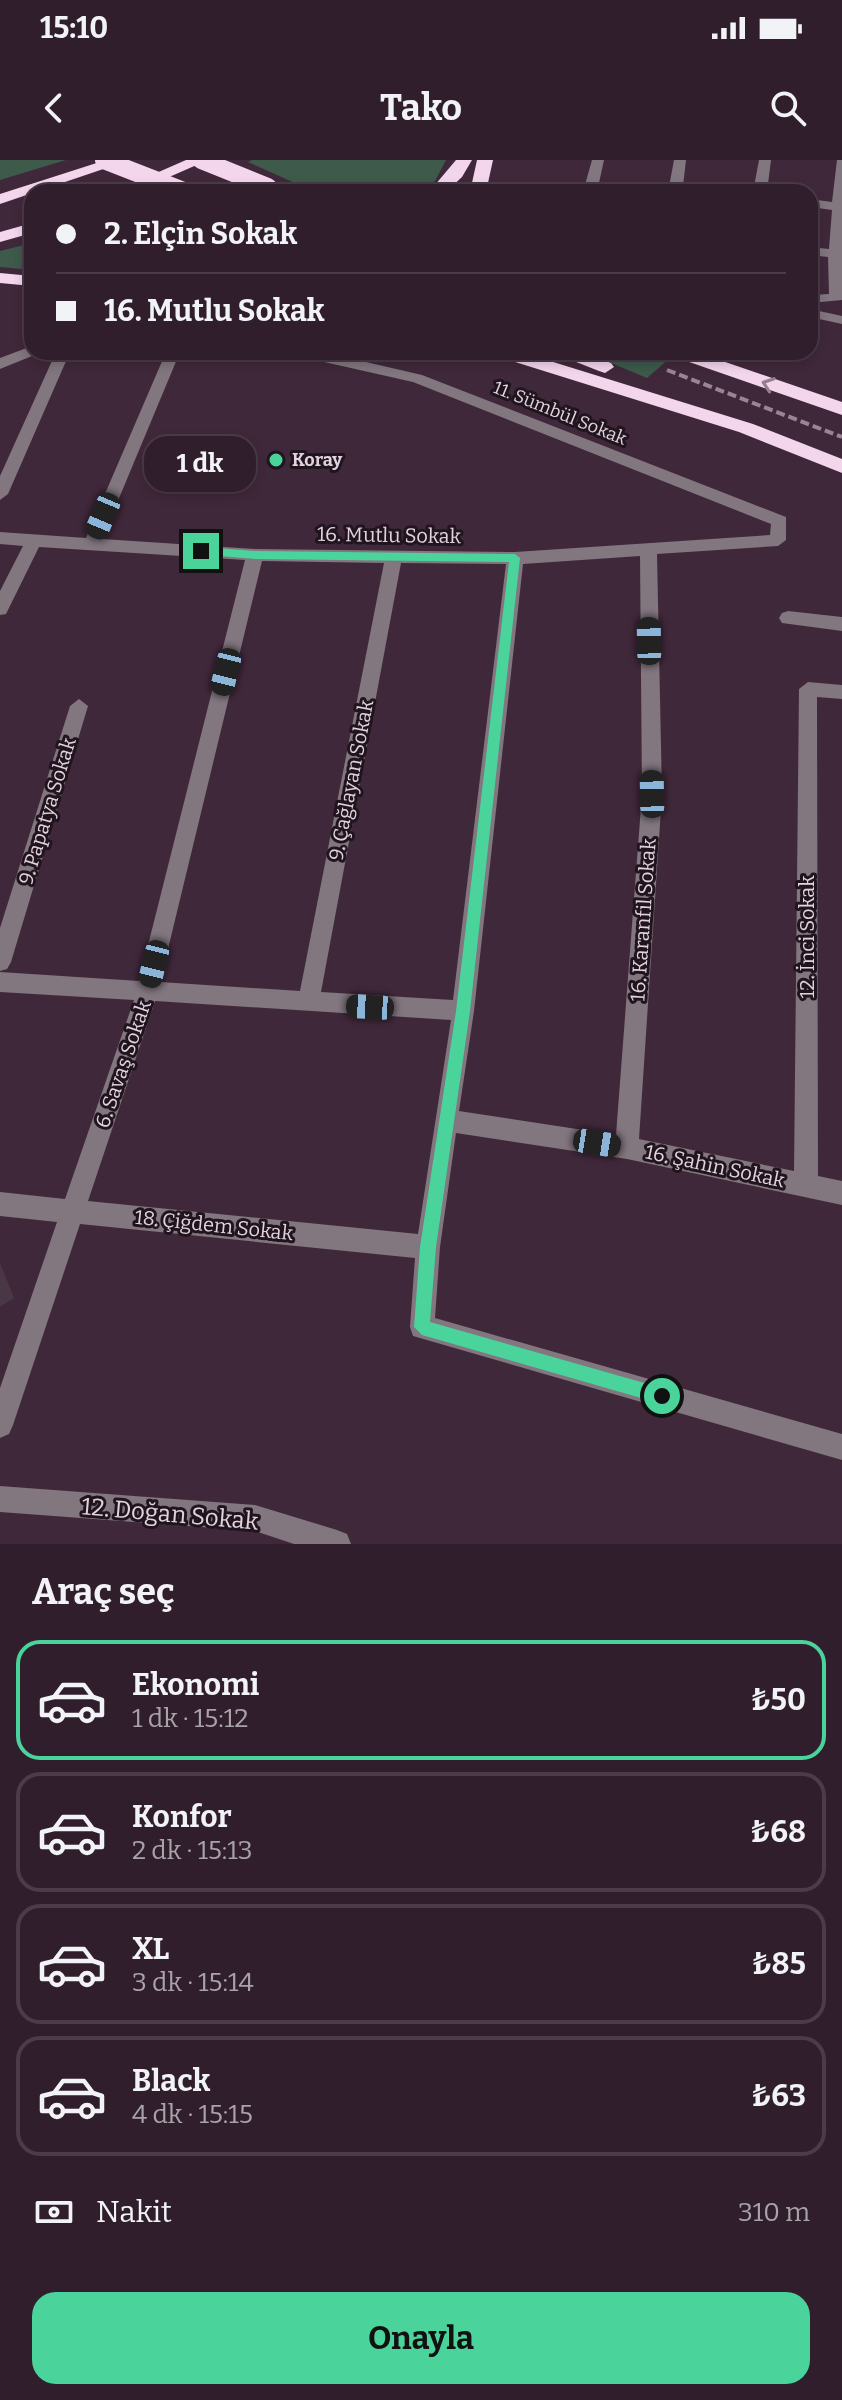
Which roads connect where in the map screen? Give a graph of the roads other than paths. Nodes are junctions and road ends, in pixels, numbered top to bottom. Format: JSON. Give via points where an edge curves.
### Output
{"nodes":[{"id":1,"x":104,"y":160,"type":"edge"},
{"id":2,"x":122,"y":160,"type":"edge"},
{"id":3,"x":201,"y":160,"type":"edge"},
{"id":4,"x":224,"y":160,"type":"edge"},
{"id":5,"x":464,"y":160,"type":"edge"},
{"id":6,"x":485,"y":160,"type":"edge"},
{"id":7,"x":598,"y":160,"type":"edge"},
{"id":8,"x":680,"y":160,"type":"edge"},
{"id":9,"x":765,"y":160,"type":"edge"},
{"id":10,"x":842,"y":163,"type":"edge"},
{"id":11,"x":89,"y":173,"type":"junction"},
{"id":12,"x":35,"y":184,"type":"edge"},
{"id":13,"x":51,"y":184,"type":"edge"},
{"id":14,"x":141,"y":184,"type":"edge"},
{"id":15,"x":166,"y":184,"type":"edge"},
{"id":16,"x":168,"y":184,"type":"edge"},
{"id":17,"x":259,"y":184,"type":"edge"},
{"id":18,"x":445,"y":184,"type":"edge"},
{"id":19,"x":480,"y":184,"type":"edge"},
{"id":20,"x":592,"y":184,"type":"edge"},
{"id":21,"x":676,"y":184,"type":"edge"},
{"id":22,"x":761,"y":184,"type":"edge"},
{"id":23,"x":24,"y":186,"type":"edge"},
{"id":24,"x":0,"y":191,"type":"edge"},
{"id":25,"x":24,"y":192,"type":"edge"},
{"id":26,"x":0,"y":199,"type":"edge"},
{"id":27,"x":818,"y":204,"type":"edge"},
{"id":28,"x":840,"y":206,"type":"edge"},
{"id":29,"x":24,"y":222,"type":"edge"},
{"id":30,"x":0,"y":228,"type":"edge"},
{"id":31,"x":24,"y":230,"type":"edge"},
{"id":32,"x":0,"y":237,"type":"edge"},
{"id":33,"x":818,"y":252,"type":"edge"},
{"id":34,"x":838,"y":254,"type":"edge"},
{"id":35,"x":0,"y":278,"type":"edge"},
{"id":36,"x":24,"y":280,"type":"edge"},
{"id":37,"x":839,"y":298,"type":"edge"},
{"id":38,"x":818,"y":299,"type":"edge"},
{"id":39,"x":818,"y":315,"type":"edge"},
{"id":40,"x":842,"y":320,"type":"edge"},
{"id":41,"x":24,"y":354,"type":"edge"},
{"id":42,"x":59,"y":360,"type":"edge"},
{"id":43,"x":170,"y":360,"type":"edge"},
{"id":44,"x":337,"y":360,"type":"edge"},
{"id":45,"x":528,"y":360,"type":"edge"},
{"id":46,"x":586,"y":360,"type":"edge"},
{"id":47,"x":701,"y":360,"type":"edge"},
{"id":48,"x":0,"y":364,"type":"edge"},
{"id":49,"x":842,"y":409,"type":"edge"},
{"id":50,"x":8,"y":456,"type":"edge"},
{"id":51,"x":842,"y":465,"type":"edge"},
{"id":52,"x":0,"y":494,"type":"edge"},
{"id":53,"x":0,"y":538,"type":"edge"},
{"id":54,"x":34,"y":540,"type":"junction"},
{"id":55,"x":778,"y":540,"type":"joint"},
{"id":56,"x":92,"y":543,"type":"junction"},
{"id":57,"x":648,"y":549,"type":"junction"},
{"id":58,"x":255,"y":555,"type":"junction"},
{"id":59,"x":394,"y":557,"type":"junction"},
{"id":60,"x":515,"y":558,"type":"junction"},
{"id":61,"x":0,"y":609,"type":"edge"},
{"id":62,"x":788,"y":618,"type":"dead end"},
{"id":63,"x":842,"y":624,"type":"edge"},
{"id":64,"x":842,"y":692,"type":"edge"},
{"id":65,"x":79,"y":706,"type":"dead end"},
{"id":66,"x":0,"y":962,"type":"edge"},
{"id":67,"x":0,"y":982,"type":"edge"},
{"id":68,"x":147,"y":993,"type":"junction"},
{"id":69,"x":308,"y":1003,"type":"junction"},
{"id":70,"x":463,"y":1011,"type":"junction"},
{"id":71,"x":445,"y":1120,"type":"junction"},
{"id":72,"x":627,"y":1148,"type":"junction"},
{"id":73,"x":806,"y":1185,"type":"junction"},
{"id":74,"x":842,"y":1193,"type":"edge"},
{"id":75,"x":0,"y":1204,"type":"edge"},
{"id":76,"x":73,"y":1210,"type":"junction"},
{"id":77,"x":428,"y":1247,"type":"junction"},
{"id":78,"x":0,"y":1425,"type":"edge"},
{"id":79,"x":842,"y":1447,"type":"edge"},
{"id":80,"x":0,"y":1499,"type":"edge"},
{"id":81,"x":337,"y":1544,"type":"edge"}],
"edges":[{"from":1,"to":15,"type":"highway","bridge":true},
{"from":2,"to":11,"type":"highway"},
{"from":3,"to":14,"type":"highway"},
{"from":3,"to":17,"type":"highway","bridge":true},
{"from":4,"to":16,"type":"highway"},
{"from":5,"to":18,"type":"highway"},
{"from":6,"to":19,"type":"highway"},
{"from":7,"to":20,"type":"street"},
{"from":8,"to":21,"type":"street"},
{"from":9,"to":22,"type":"street"},
{"from":10,"to":28,"type":"street"},
{"from":11,"to":12,"type":"highway"},
{"from":11,"to":13,"type":"highway"},
{"from":23,"to":24,"type":"highway"},
{"from":25,"to":26,"type":"highway"},
{"from":27,"to":28,"type":"street"},
{"from":28,"to":34,"type":"street"},
{"from":29,"to":30,"type":"highway"},
{"from":31,"to":32,"type":"highway"},
{"from":33,"to":34,"type":"street"},
{"from":34,"to":37,"type":"street"},
{"from":35,"to":36,"type":"highway"},
{"from":37,"to":38,"type":"street"},
{"from":39,"to":40,"type":"street"},
{"from":41,"to":48,"type":"street"},
{"from":42,"to":50,"type":"street"},
{"from":43,"to":56,"type":"street"},
{"from":44,"to":55,"type":"street","name":"11. Sümbül Sokak","via":[[417,378],[780,521]]},
{"from":45,"to":51,"type":"highway","via":[[746,428]]},
{"from":46,"to":51,"type":"highway"},
{"from":49,"to":47,"type":"highway","one_way":true},
{"from":50,"to":52,"type":"street"},
{"from":53,"to":54,"type":"street","name":"16. Mutlu Sokak"},
{"from":54,"to":56,"type":"street","name":"16. Mutlu Sokak"},
{"from":54,"to":61,"type":"street"},
{"from":55,"to":57,"type":"street","name":"16. Mutlu Sokak"},
{"from":56,"to":58,"type":"street","name":"16. Mutlu Sokak"},
{"from":57,"to":60,"type":"street","name":"16. Mutlu Sokak"},
{"from":57,"to":72,"type":"street","name":"16. Karanfil Sokak","via":[[652,794]]},
{"from":58,"to":59,"type":"street","name":"16. Mutlu Sokak"},
{"from":58,"to":68,"type":"street","name":"6. Savaş Sokak"},
{"from":59,"to":60,"type":"street","name":"16. Mutlu Sokak"},
{"from":59,"to":69,"type":"street","name":"9. Çağlayan Sokak"},
{"from":60,"to":70,"type":"street"},
{"from":62,"to":63,"type":"street"},
{"from":64,"to":73,"type":"street","name":"12. İnci Sokak","via":[[808,689]]},
{"from":65,"to":66,"type":"street","name":"9. Papatya Sokak"},
{"from":67,"to":68,"type":"street"},
{"from":68,"to":69,"type":"street"},
{"from":68,"to":76,"type":"street","name":"6. Savaş Sokak"},
{"from":69,"to":70,"type":"street"},
{"from":70,"to":71,"type":"street"},
{"from":71,"to":72,"type":"street","name":"16. Şahin Sokak"},
{"from":71,"to":77,"type":"street"},
{"from":72,"to":73,"type":"street","name":"16. Şahin Sokak"},
{"from":73,"to":74,"type":"street","name":"16. Şahin Sokak"},
{"from":75,"to":76,"type":"street","name":"18. Çiğdem Sokak"},
{"from":76,"to":77,"type":"street","name":"18. Çiğdem Sokak"},
{"from":76,"to":78,"type":"street","name":"6. Savaş Sokak"},
{"from":77,"to":79,"type":"street","via":[[422,1327]]},
{"from":80,"to":81,"type":"street","name":"12. Doğan Sokak","via":[[255,1518]]}]}
